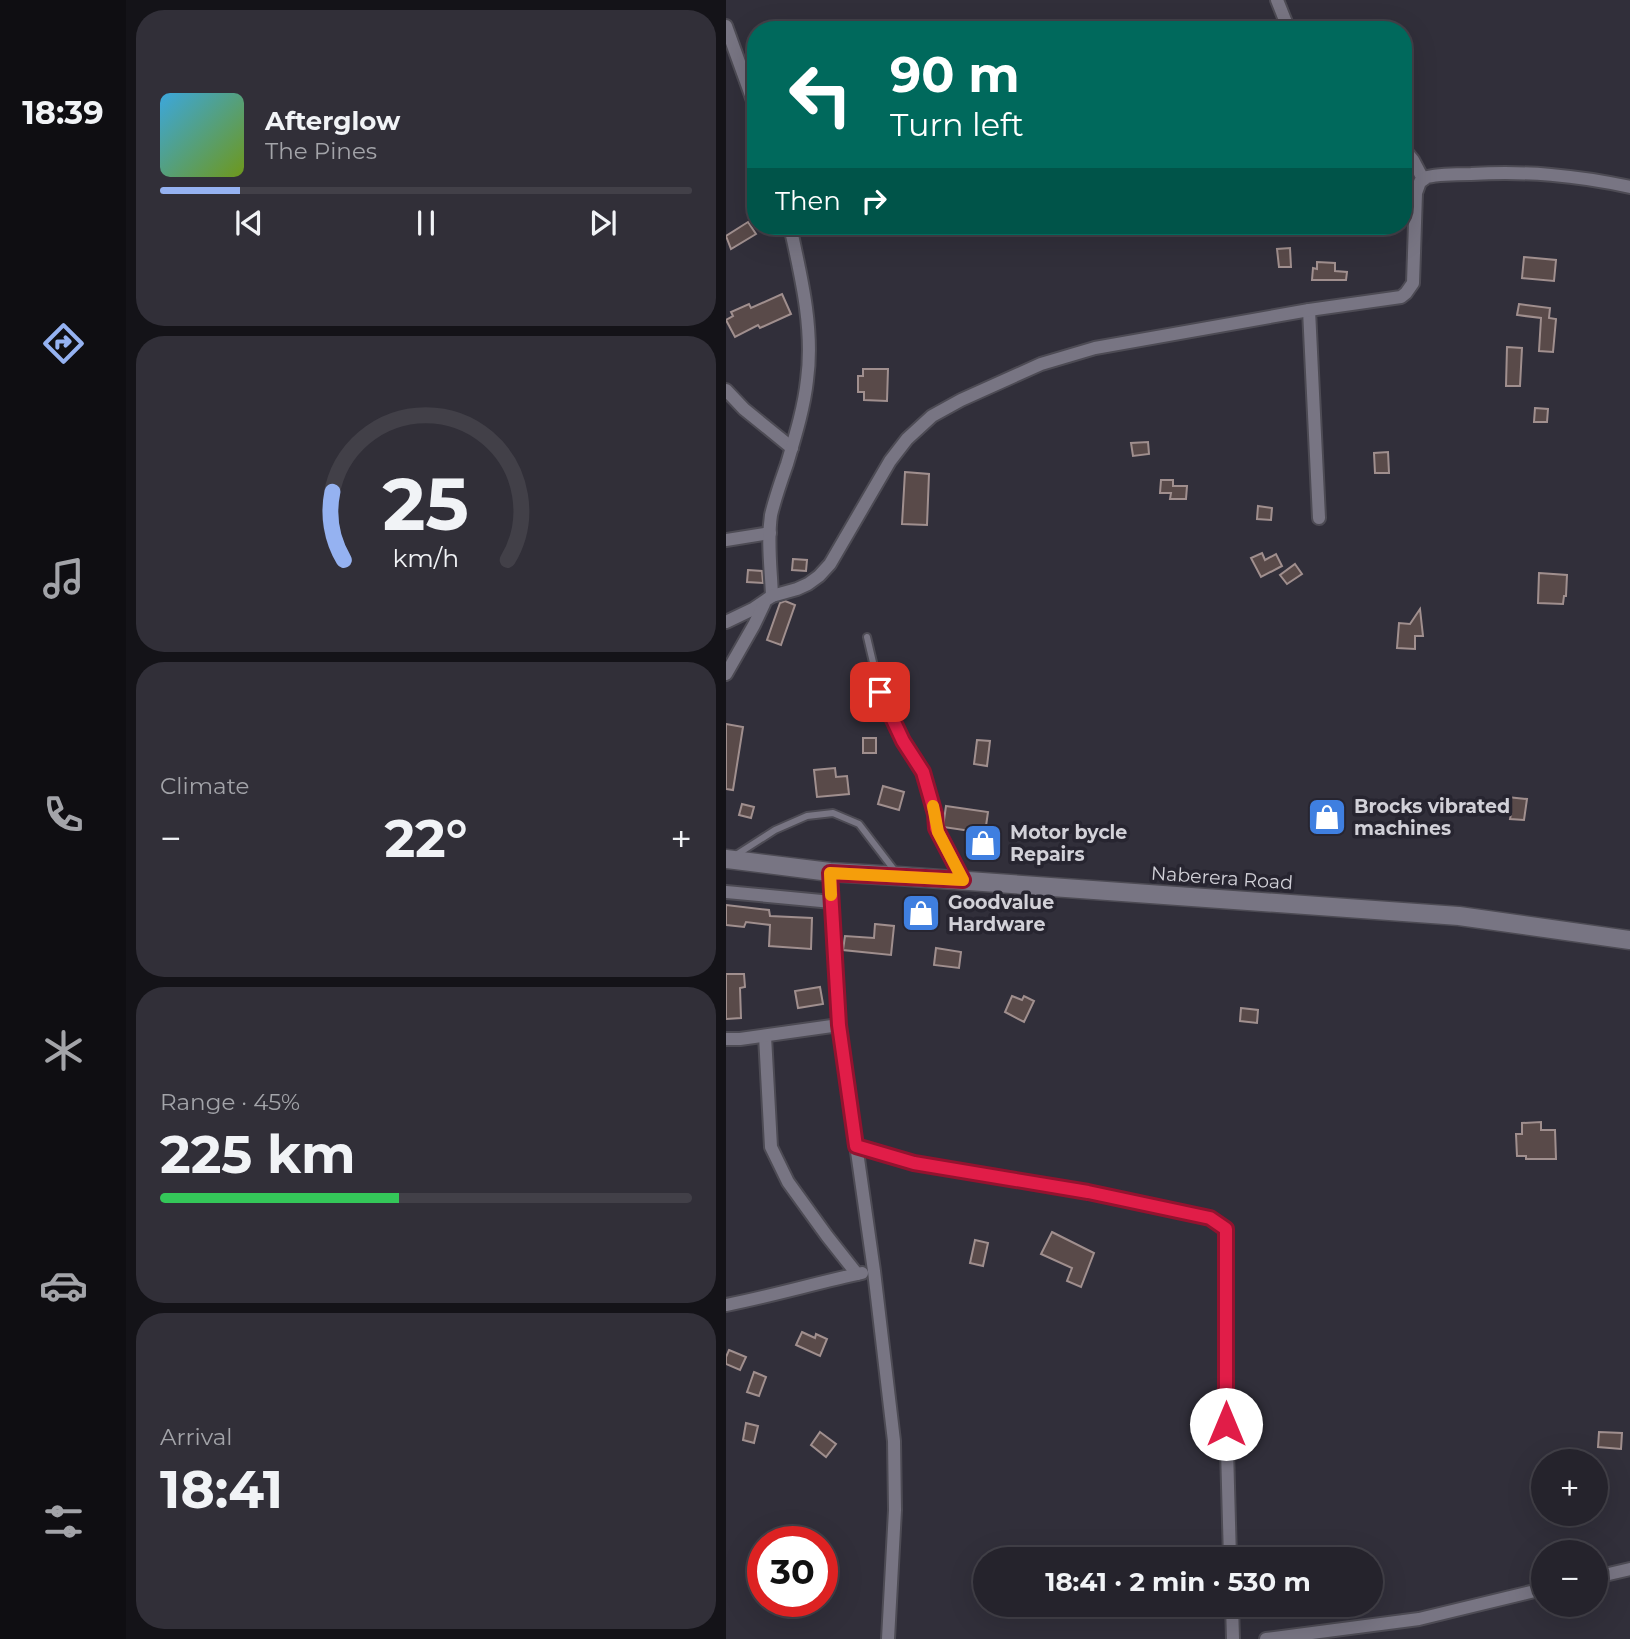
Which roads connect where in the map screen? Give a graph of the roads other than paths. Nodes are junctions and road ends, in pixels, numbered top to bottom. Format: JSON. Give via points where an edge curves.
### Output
{"nodes":[{"id":1,"x":1277,"y":0,"type":"edge"},
{"id":2,"x":1285,"y":21,"type":"edge"},
{"id":3,"x":726,"y":26,"type":"edge"},
{"id":4,"x":747,"y":84,"type":"edge"},
{"id":5,"x":1412,"y":159,"type":"edge"},
{"id":6,"x":1423,"y":179,"type":"junction"},
{"id":7,"x":1630,"y":187,"type":"edge"},
{"id":8,"x":792,"y":235,"type":"edge"},
{"id":9,"x":1309,"y":310,"type":"junction"},
{"id":10,"x":726,"y":390,"type":"edge"},
{"id":11,"x":792,"y":447,"type":"junction"},
{"id":12,"x":1319,"y":518,"type":"dead end"},
{"id":13,"x":770,"y":533,"type":"junction"},
{"id":14,"x":726,"y":540,"type":"edge"},
{"id":15,"x":769,"y":598,"type":"junction"},
{"id":16,"x":726,"y":621,"type":"edge"},
{"id":17,"x":867,"y":637,"type":"dead end"},
{"id":18,"x":726,"y":674,"type":"edge"},
{"id":19,"x":728,"y":859,"type":"edge"},
{"id":20,"x":830,"y":873,"type":"junction"},
{"id":21,"x":898,"y":876,"type":"junction"},
{"id":22,"x":963,"y":880,"type":"junction"},
{"id":23,"x":726,"y":892,"type":"edge"},
{"id":24,"x":832,"y":902,"type":"junction"},
{"id":25,"x":1630,"y":940,"type":"edge"},
{"id":26,"x":839,"y":1025,"type":"junction"},
{"id":27,"x":765,"y":1036,"type":"junction"},
{"id":28,"x":726,"y":1040,"type":"edge"},
{"id":29,"x":856,"y":1146,"type":"junction"},
{"id":30,"x":874,"y":1271,"type":"junction"},
{"id":31,"x":857,"y":1274,"type":"junction"},
{"id":32,"x":726,"y":1305,"type":"edge"},
{"id":33,"x":1230,"y":1547,"type":"edge"},
{"id":34,"x":1630,"y":1569,"type":"edge"},
{"id":35,"x":1608,"y":1574,"type":"edge"},
{"id":36,"x":1531,"y":1592,"type":"edge"},
{"id":37,"x":1232,"y":1617,"type":"edge"},
{"id":38,"x":888,"y":1639,"type":"edge"},
{"id":39,"x":1233,"y":1639,"type":"edge"},
{"id":40,"x":1266,"y":1639,"type":"edge"}],
"edges":[{"from":1,"to":2,"type":"street"},
{"from":3,"to":4,"type":"street"},
{"from":5,"to":6,"type":"street"},
{"from":6,"to":7,"type":"street","via":[[1519,172]]},
{"from":6,"to":9,"type":"street","via":[[1416,193],[1413,283],[1406,293],[1395,299]]},
{"from":8,"to":11,"type":"street","via":[[808,318],[810,356]]},
{"from":9,"to":12,"type":"street"},
{"from":9,"to":15,"type":"street","via":[[1075,353],[946,407],[919,426],[890,461],[819,576]]},
{"from":10,"to":11,"type":"street"},
{"from":11,"to":13,"type":"street","via":[[773,506]]},
{"from":13,"to":14,"type":"street"},
{"from":13,"to":15,"type":"street"},
{"from":15,"to":16,"type":"street"},
{"from":15,"to":18,"type":"street"},
{"from":17,"to":22,"type":"lane","via":[[880,692],[923,772],[936,828]]},
{"from":19,"to":20,"type":"street","name":"Naberera Road"},
{"from":19,"to":21,"type":"lane","via":[[775,830],[807,816],[833,813],[859,824]]},
{"from":20,"to":21,"type":"street","name":"Naberera Road"},
{"from":20,"to":24,"type":"street"},
{"from":21,"to":22,"type":"street","name":"Naberera Road"},
{"from":22,"to":25,"type":"street","name":"Naberera Road","via":[[1459,916]]},
{"from":23,"to":24,"type":"street"},
{"from":24,"to":26,"type":"street"},
{"from":26,"to":27,"type":"street"},
{"from":26,"to":29,"type":"street"},
{"from":27,"to":28,"type":"street"},
{"from":27,"to":31,"type":"street","via":[[771,1147],[788,1182]]},
{"from":29,"to":30,"type":"street"},
{"from":29,"to":33,"type":"street","via":[[914,1163],[1210,1218],[1226,1229]]},
{"from":30,"to":31,"type":"street"},
{"from":30,"to":38,"type":"street","via":[[894,1441]]},
{"from":31,"to":32,"type":"street"},
{"from":34,"to":35,"type":"street"},
{"from":36,"to":40,"type":"street","via":[[1419,1619]]},
{"from":37,"to":39,"type":"street"}]}
